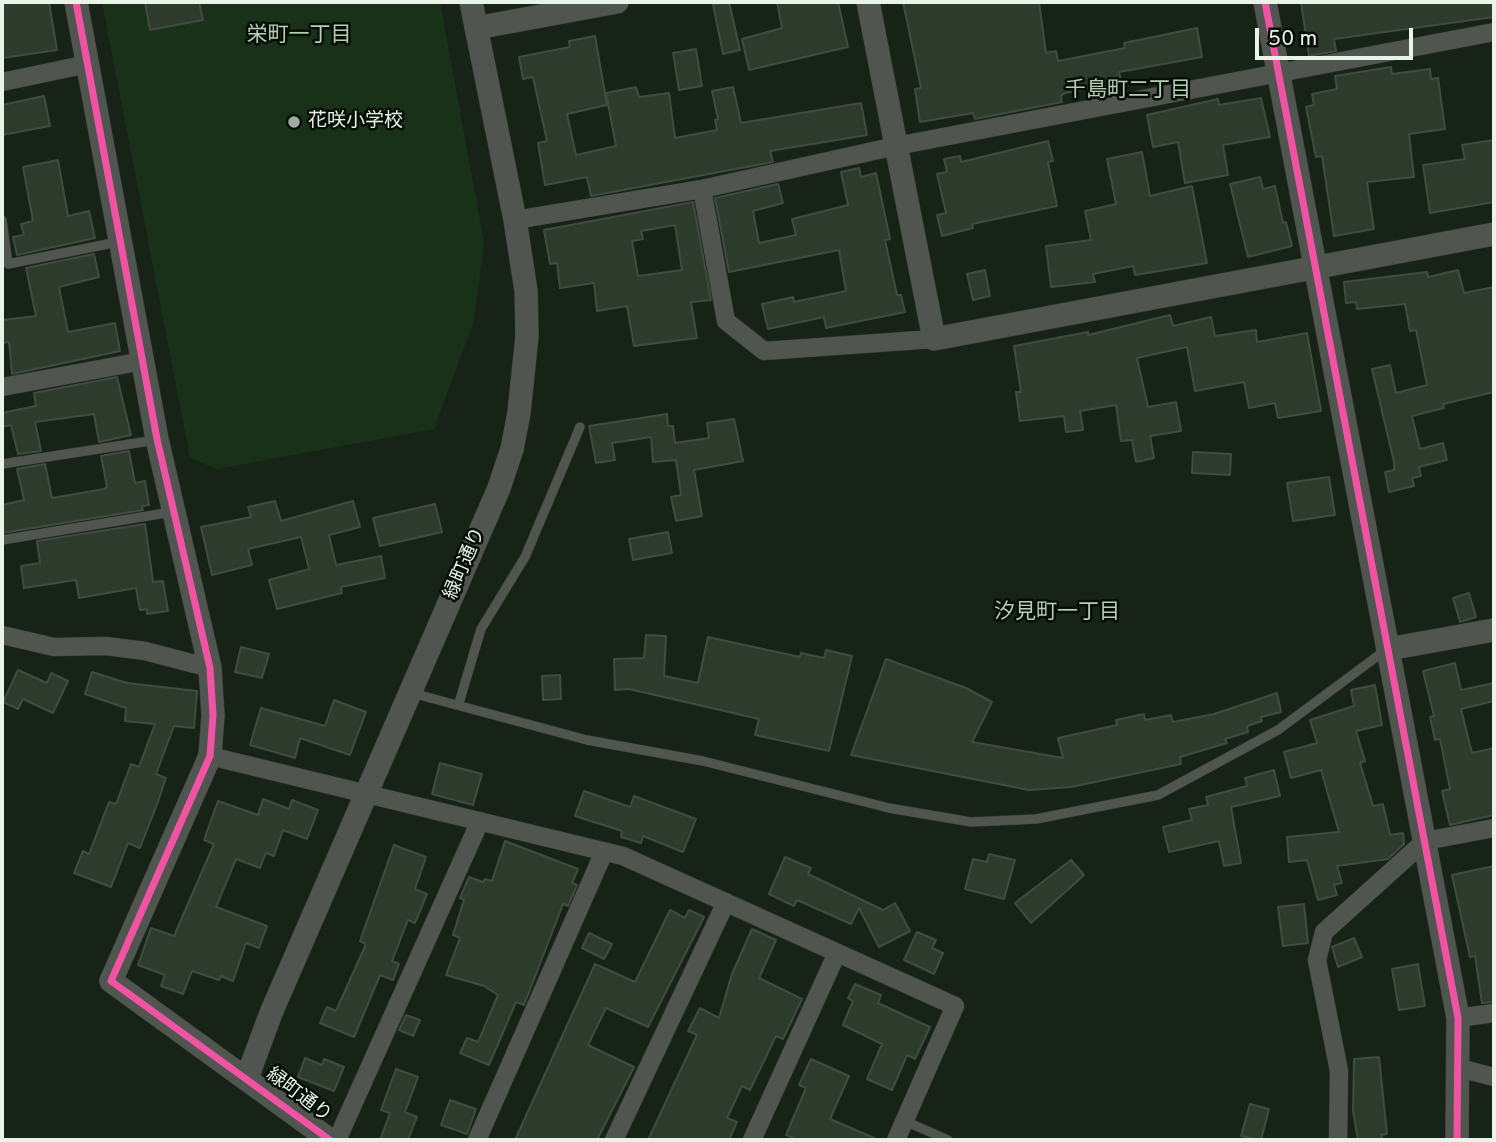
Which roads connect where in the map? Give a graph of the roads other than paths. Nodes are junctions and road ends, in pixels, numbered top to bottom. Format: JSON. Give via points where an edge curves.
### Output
{"nodes":[{"id":1,"x":76,"y":2,"type":"edge"},
{"id":2,"x":471,"y":2,"type":"edge"},
{"id":3,"x":617,"y":2,"type":"edge"},
{"id":4,"x":869,"y":2,"type":"edge"},
{"id":5,"x":1265,"y":2,"type":"edge"},
{"id":6,"x":476,"y":28,"type":"junction"},
{"id":7,"x":1494,"y":32,"type":"edge"},
{"id":8,"x":88,"y":64,"type":"junction"},
{"id":9,"x":1280,"y":75,"type":"junction"},
{"id":10,"x":2,"y":82,"type":"edge"},
{"id":11,"x":896,"y":146,"type":"junction"},
{"id":12,"x":702,"y":189,"type":"junction"},
{"id":13,"x":2,"y":220,"type":"edge"},
{"id":14,"x":515,"y":220,"type":"junction"},
{"id":15,"x":1494,"y":233,"type":"edge"},
{"id":16,"x":121,"y":241,"type":"junction"},
{"id":17,"x":1315,"y":266,"type":"junction"},
{"id":18,"x":934,"y":339,"type":"junction"},
{"id":19,"x":143,"y":361,"type":"junction"},
{"id":20,"x":2,"y":387,"type":"edge"},
{"id":21,"x":580,"y":427,"type":"dead end"},
{"id":22,"x":156,"y":439,"type":"junction"},
{"id":23,"x":2,"y":464,"type":"edge"},
{"id":24,"x":172,"y":512,"type":"junction"},
{"id":25,"x":2,"y":540,"type":"edge"},
{"id":26,"x":1494,"y":630,"type":"edge"},
{"id":27,"x":2,"y":635,"type":"edge"},
{"id":28,"x":1388,"y":649,"type":"junction"},
{"id":29,"x":210,"y":668,"type":"junction"},
{"id":30,"x":410,"y":692,"type":"junction"},
{"id":31,"x":459,"y":703,"type":"junction"},
{"id":32,"x":210,"y":756,"type":"junction"},
{"id":33,"x":367,"y":793,"type":"junction"},
{"id":34,"x":480,"y":821,"type":"junction"},
{"id":35,"x":1494,"y":828,"type":"edge"},
{"id":36,"x":1425,"y":841,"type":"junction"},
{"id":37,"x":604,"y":852,"type":"junction"},
{"id":38,"x":726,"y":902,"type":"junction"},
{"id":39,"x":837,"y":953,"type":"junction"},
{"id":40,"x":1494,"y":1013,"type":"edge"},
{"id":41,"x":1458,"y":1018,"type":"junction"},
{"id":42,"x":1459,"y":1068,"type":"junction"},
{"id":43,"x":1494,"y":1077,"type":"edge"},
{"id":44,"x":247,"y":1078,"type":"junction"},
{"id":45,"x":905,"y":1121,"type":"junction"},
{"id":46,"x":330,"y":1140,"type":"edge"},
{"id":47,"x":337,"y":1140,"type":"edge"},
{"id":48,"x":477,"y":1140,"type":"edge"},
{"id":49,"x":614,"y":1140,"type":"edge"},
{"id":50,"x":752,"y":1140,"type":"edge"},
{"id":51,"x":896,"y":1140,"type":"edge"},
{"id":52,"x":948,"y":1140,"type":"edge"},
{"id":53,"x":1338,"y":1140,"type":"edge"},
{"id":54,"x":1457,"y":1140,"type":"edge"}],
"edges":[{"from":1,"to":8,"type":"street"},
{"from":2,"to":6,"type":"street","name":"緑町通り"},
{"from":3,"to":6,"type":"street"},
{"from":4,"to":11,"type":"street"},
{"from":5,"to":9,"type":"street"},
{"from":6,"to":14,"type":"street","name":"緑町通り"},
{"from":7,"to":9,"type":"street"},
{"from":8,"to":10,"type":"street"},
{"from":8,"to":16,"type":"street"},
{"from":9,"to":11,"type":"street"},
{"from":9,"to":17,"type":"street"},
{"from":11,"to":12,"type":"street"},
{"from":11,"to":18,"type":"street"},
{"from":12,"to":14,"type":"street"},
{"from":12,"to":18,"type":"street","via":[[726,321],[764,351]]},
{"from":13,"to":16,"type":"lane","via":[[8,264]]},
{"from":14,"to":30,"type":"street","name":"緑町通り","via":[[526,291],[527,336],[512,449]]},
{"from":15,"to":17,"type":"street"},
{"from":16,"to":19,"type":"street"},
{"from":17,"to":18,"type":"street"},
{"from":17,"to":28,"type":"street"},
{"from":19,"to":20,"type":"street"},
{"from":19,"to":22,"type":"street"},
{"from":21,"to":31,"type":"lane","via":[[525,557],[481,629]]},
{"from":22,"to":23,"type":"lane"},
{"from":22,"to":24,"type":"street"},
{"from":24,"to":25,"type":"lane"},
{"from":24,"to":29,"type":"street"},
{"from":26,"to":28,"type":"street"},
{"from":27,"to":29,"type":"street","via":[[54,647],[145,651]]},
{"from":28,"to":31,"type":"lane","via":[[1278,730],[1158,795],[1036,819],[971,822],[889,808],[703,761],[587,740]]},
{"from":28,"to":36,"type":"street"},
{"from":29,"to":32,"type":"street"},
{"from":30,"to":31,"type":"lane"},
{"from":30,"to":33,"type":"street","name":"緑町通り"},
{"from":32,"to":33,"type":"street"},
{"from":32,"to":44,"type":"street","via":[[111,981]]},
{"from":33,"to":34,"type":"street"},
{"from":33,"to":44,"type":"street","name":"緑町通り"},
{"from":34,"to":37,"type":"street"},
{"from":34,"to":47,"type":"street"},
{"from":35,"to":36,"type":"street"},
{"from":36,"to":41,"type":"street"},
{"from":36,"to":53,"type":"street","via":[[1324,932],[1317,960],[1339,1071]]},
{"from":37,"to":38,"type":"street","via":[[623,856]]},
{"from":37,"to":48,"type":"street"},
{"from":38,"to":39,"type":"street"},
{"from":38,"to":49,"type":"street"},
{"from":39,"to":45,"type":"street","via":[[955,1006]]},
{"from":39,"to":50,"type":"street"},
{"from":40,"to":41,"type":"street"},
{"from":41,"to":42,"type":"street"},
{"from":42,"to":43,"type":"street"},
{"from":42,"to":54,"type":"street"},
{"from":44,"to":46,"type":"street","name":"緑町通り"},
{"from":45,"to":51,"type":"street"},
{"from":45,"to":52,"type":"lane"}]}
